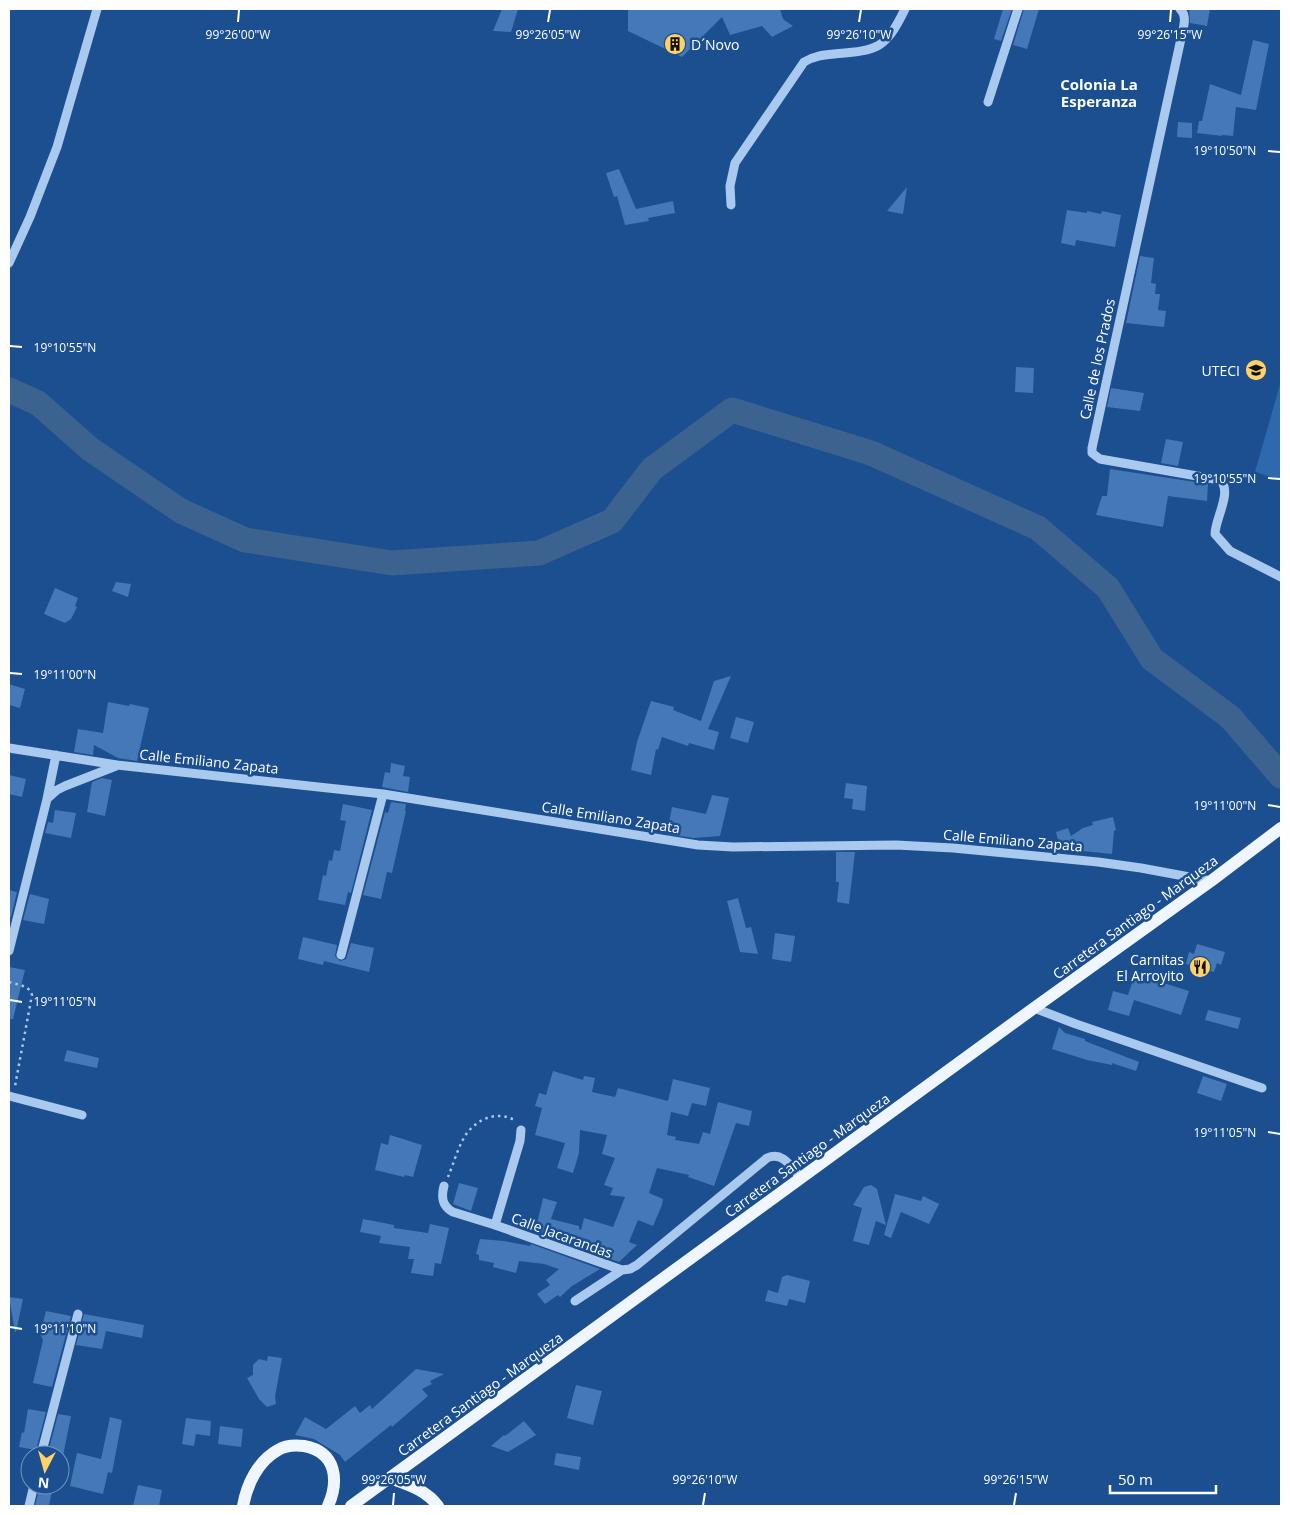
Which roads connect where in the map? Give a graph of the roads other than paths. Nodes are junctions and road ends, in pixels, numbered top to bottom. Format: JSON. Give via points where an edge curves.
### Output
{"nodes":[{"id":1,"x":97,"y":9,"type":"edge"},
{"id":2,"x":905,"y":9,"type":"edge"},
{"id":3,"x":1018,"y":9,"type":"edge"},
{"id":4,"x":1180,"y":9,"type":"edge"},
{"id":5,"x":988,"y":102,"type":"dead end"},
{"id":6,"x":731,"y":205,"type":"dead end"},
{"id":7,"x":9,"y":263,"type":"edge"},
{"id":8,"x":1281,"y":577,"type":"edge"},
{"id":9,"x":9,"y":748,"type":"edge"},
{"id":10,"x":56,"y":755,"type":"junction"},
{"id":11,"x":117,"y":765,"type":"junction"},
{"id":12,"x":383,"y":794,"type":"junction"},
{"id":13,"x":47,"y":799,"type":"junction"},
{"id":14,"x":1278,"y":830,"type":"edge"},
{"id":15,"x":1211,"y":882,"type":"junction"},
{"id":16,"x":9,"y":951,"type":"edge"},
{"id":17,"x":341,"y":955,"type":"dead end"},
{"id":18,"x":1034,"y":1008,"type":"junction"},
{"id":19,"x":1262,"y":1088,"type":"dead end"},
{"id":20,"x":11,"y":1096,"type":"edge"},
{"id":21,"x":82,"y":1115,"type":"dead end"},
{"id":22,"x":521,"y":1130,"type":"road end"},
{"id":23,"x":801,"y":1178,"type":"junction"},
{"id":24,"x":444,"y":1186,"type":"road end"},
{"id":25,"x":495,"y":1225,"type":"junction"},
{"id":26,"x":622,"y":1270,"type":"junction"},
{"id":27,"x":575,"y":1301,"type":"dead end"},
{"id":28,"x":78,"y":1314,"type":"dead end"},
{"id":29,"x":44,"y":1445,"type":"edge"},
{"id":30,"x":390,"y":1478,"type":"junction"},
{"id":31,"x":243,"y":1506,"type":"edge"},
{"id":32,"x":328,"y":1506,"type":"edge"},
{"id":33,"x":352,"y":1506,"type":"edge"},
{"id":34,"x":438,"y":1506,"type":"edge"}],
"edges":[{"from":1,"to":7,"type":"street","via":[[57,147]]},
{"from":2,"to":6,"type":"street","via":[[896,27],[876,47],[860,52],[821,55],[804,62],[735,163],[730,186]]},
{"from":3,"to":5,"type":"street"},
{"from":4,"to":8,"type":"street","name":"Calle de los Prados","via":[[1184,22],[1182,34],[1092,453],[1100,458],[1220,480],[1225,495],[1215,534],[1230,551]]},
{"from":9,"to":10,"type":"street","name":"Calle Emiliano Zapata"},
{"from":10,"to":11,"type":"street","name":"Calle Emiliano Zapata"},
{"from":10,"to":13,"type":"street"},
{"from":11,"to":12,"type":"street","name":"Calle Emiliano Zapata"},
{"from":11,"to":13,"type":"street","via":[[65,786]]},
{"from":12,"to":15,"type":"street","name":"Calle Emiliano Zapata","via":[[698,846],[896,845],[953,848],[1098,862]]},
{"from":12,"to":17,"type":"street"},
{"from":13,"to":16,"type":"street"},
{"from":14,"to":15,"type":"main road","name":"Carretera Santiago - Marqueza"},
{"from":15,"to":18,"type":"main road","name":"Carretera Santiago - Marqueza"},
{"from":18,"to":19,"type":"street"},
{"from":18,"to":23,"type":"main road","name":"Carretera Santiago - Marqueza"},
{"from":20,"to":21,"type":"street"},
{"from":22,"to":25,"type":"street"},
{"from":23,"to":26,"type":"street","name":"Calle Jacarandas","via":[[783,1158],[767,1158],[637,1265]]},
{"from":23,"to":30,"type":"main road","name":"Carretera Santiago - Marqueza"},
{"from":24,"to":25,"type":"street","name":"Calle Jacarandas","via":[[443,1202],[448,1209]]},
{"from":25,"to":26,"type":"street","name":"Calle Jacarandas"},
{"from":26,"to":27,"type":"street"},
{"from":28,"to":29,"type":"street"},
{"from":30,"to":33,"type":"main road","name":"Carretera Santiago - Marqueza"},
{"from":30,"to":34,"type":"main road","via":[[432,1497]]},
{"from":31,"to":32,"type":"main road","via":[[250,1480],[263,1462],[279,1449],[293,1445],[318,1451],[327,1458],[335,1481]]}]}
